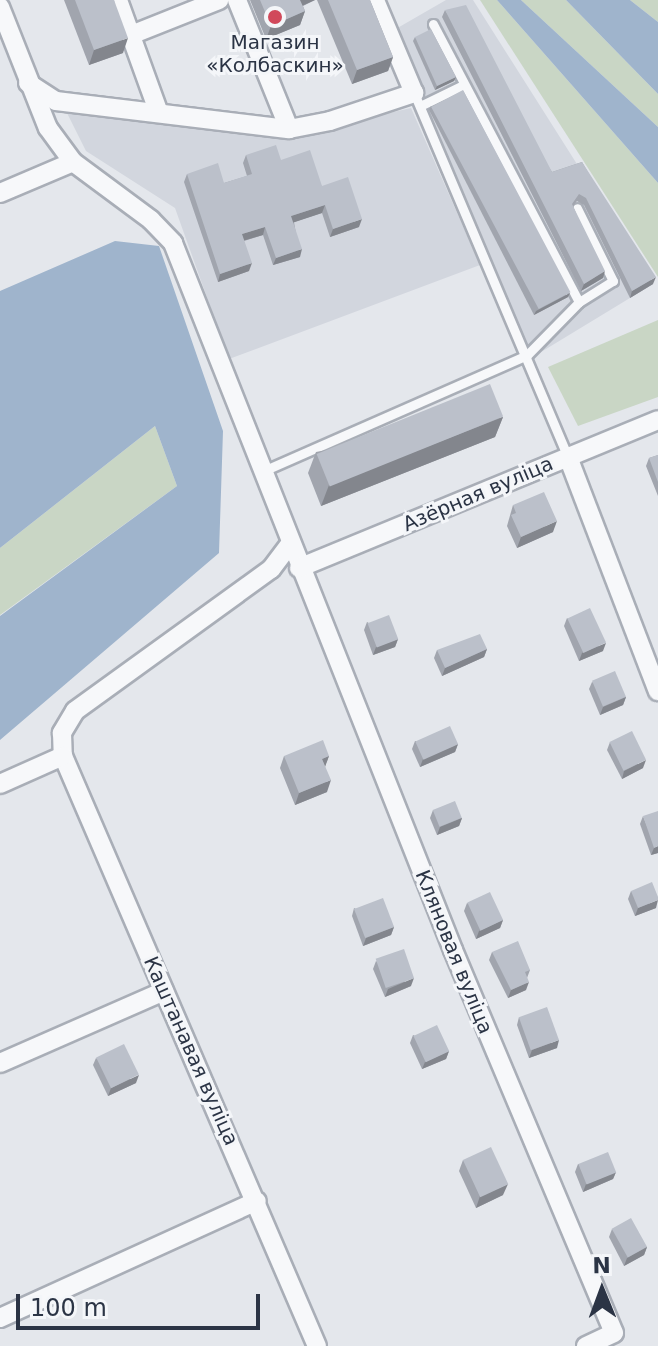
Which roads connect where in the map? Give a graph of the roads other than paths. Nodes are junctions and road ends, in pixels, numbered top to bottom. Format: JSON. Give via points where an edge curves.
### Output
{"nodes":[{"id":1,"x":118,"y":0,"type":"edge"},
{"id":2,"x":219,"y":0,"type":"edge"},
{"id":3,"x":237,"y":0,"type":"edge"},
{"id":4,"x":375,"y":0,"type":"edge"},
{"id":5,"x":0,"y":7,"type":"edge"},
{"id":6,"x":433,"y":24,"type":"dead end"},
{"id":7,"x":131,"y":35,"type":"junction"},
{"id":8,"x":28,"y":83,"type":"junction"},
{"id":9,"x":463,"y":85,"type":"junction"},
{"id":10,"x":417,"y":100,"type":"junction"},
{"id":11,"x":159,"y":113,"type":"junction"},
{"id":12,"x":289,"y":129,"type":"junction"},
{"id":13,"x":73,"y":162,"type":"junction"},
{"id":14,"x":0,"y":193,"type":"edge"},
{"id":15,"x":577,"y":208,"type":"edge"},
{"id":16,"x":579,"y":302,"type":"junction"},
{"id":17,"x":527,"y":355,"type":"junction"},
{"id":18,"x":658,"y":420,"type":"edge"},
{"id":19,"x":568,"y":457,"type":"junction"},
{"id":20,"x":263,"y":471,"type":"junction"},
{"id":21,"x":290,"y":544,"type":"junction"},
{"id":22,"x":299,"y":568,"type":"junction"},
{"id":23,"x":658,"y":691,"type":"edge"},
{"id":24,"x":63,"y":756,"type":"junction"},
{"id":25,"x":0,"y":784,"type":"edge"},
{"id":26,"x":164,"y":991,"type":"junction"},
{"id":27,"x":0,"y":1063,"type":"edge"},
{"id":28,"x":257,"y":1201,"type":"junction"},
{"id":29,"x":0,"y":1318,"type":"edge"},
{"id":30,"x":317,"y":1346,"type":"edge"},
{"id":31,"x":586,"y":1346,"type":"edge"}],
"edges":[{"from":1,"to":7,"type":"street"},
{"from":2,"to":7,"type":"street"},
{"from":3,"to":12,"type":"street"},
{"from":4,"to":10,"type":"street"},
{"from":5,"to":8,"type":"street","name":"Кляновая вуліца"},
{"from":6,"to":9,"type":"lane"},
{"from":7,"to":11,"type":"street"},
{"from":8,"to":11,"type":"street","via":[[56,101]]},
{"from":8,"to":13,"type":"street","name":"Кляновая вуліца","via":[[48,128]]},
{"from":9,"to":10,"type":"lane"},
{"from":9,"to":16,"type":"lane"},
{"from":10,"to":12,"type":"street"},
{"from":10,"to":17,"type":"lane"},
{"from":11,"to":12,"type":"street"},
{"from":13,"to":14,"type":"street"},
{"from":13,"to":20,"type":"street","name":"Кляновая вуліца","via":[[151,220],[173,243]]},
{"from":15,"to":16,"type":"lane","via":[[613,281]]},
{"from":16,"to":17,"type":"lane"},
{"from":17,"to":19,"type":"lane"},
{"from":17,"to":20,"type":"lane"},
{"from":18,"to":19,"type":"street","name":"Азёрная вуліца"},
{"from":19,"to":22,"type":"street","name":"Азёрная вуліца"},
{"from":19,"to":23,"type":"street"},
{"from":20,"to":21,"type":"street","name":"Кляновая вуліца"},
{"from":21,"to":22,"type":"street","name":"Кляновая вуліца"},
{"from":21,"to":24,"type":"street","via":[[271,569],[75,711],[62,733]]},
{"from":22,"to":31,"type":"street","name":"Кляновая вуліца","via":[[614,1333]]},
{"from":24,"to":25,"type":"street"},
{"from":24,"to":26,"type":"street","name":"Каштанавая вуліца"},
{"from":26,"to":27,"type":"street"},
{"from":26,"to":28,"type":"street","name":"Каштанавая вуліца"},
{"from":28,"to":29,"type":"street"},
{"from":28,"to":30,"type":"street","name":"Каштанавая вуліца"}]}
